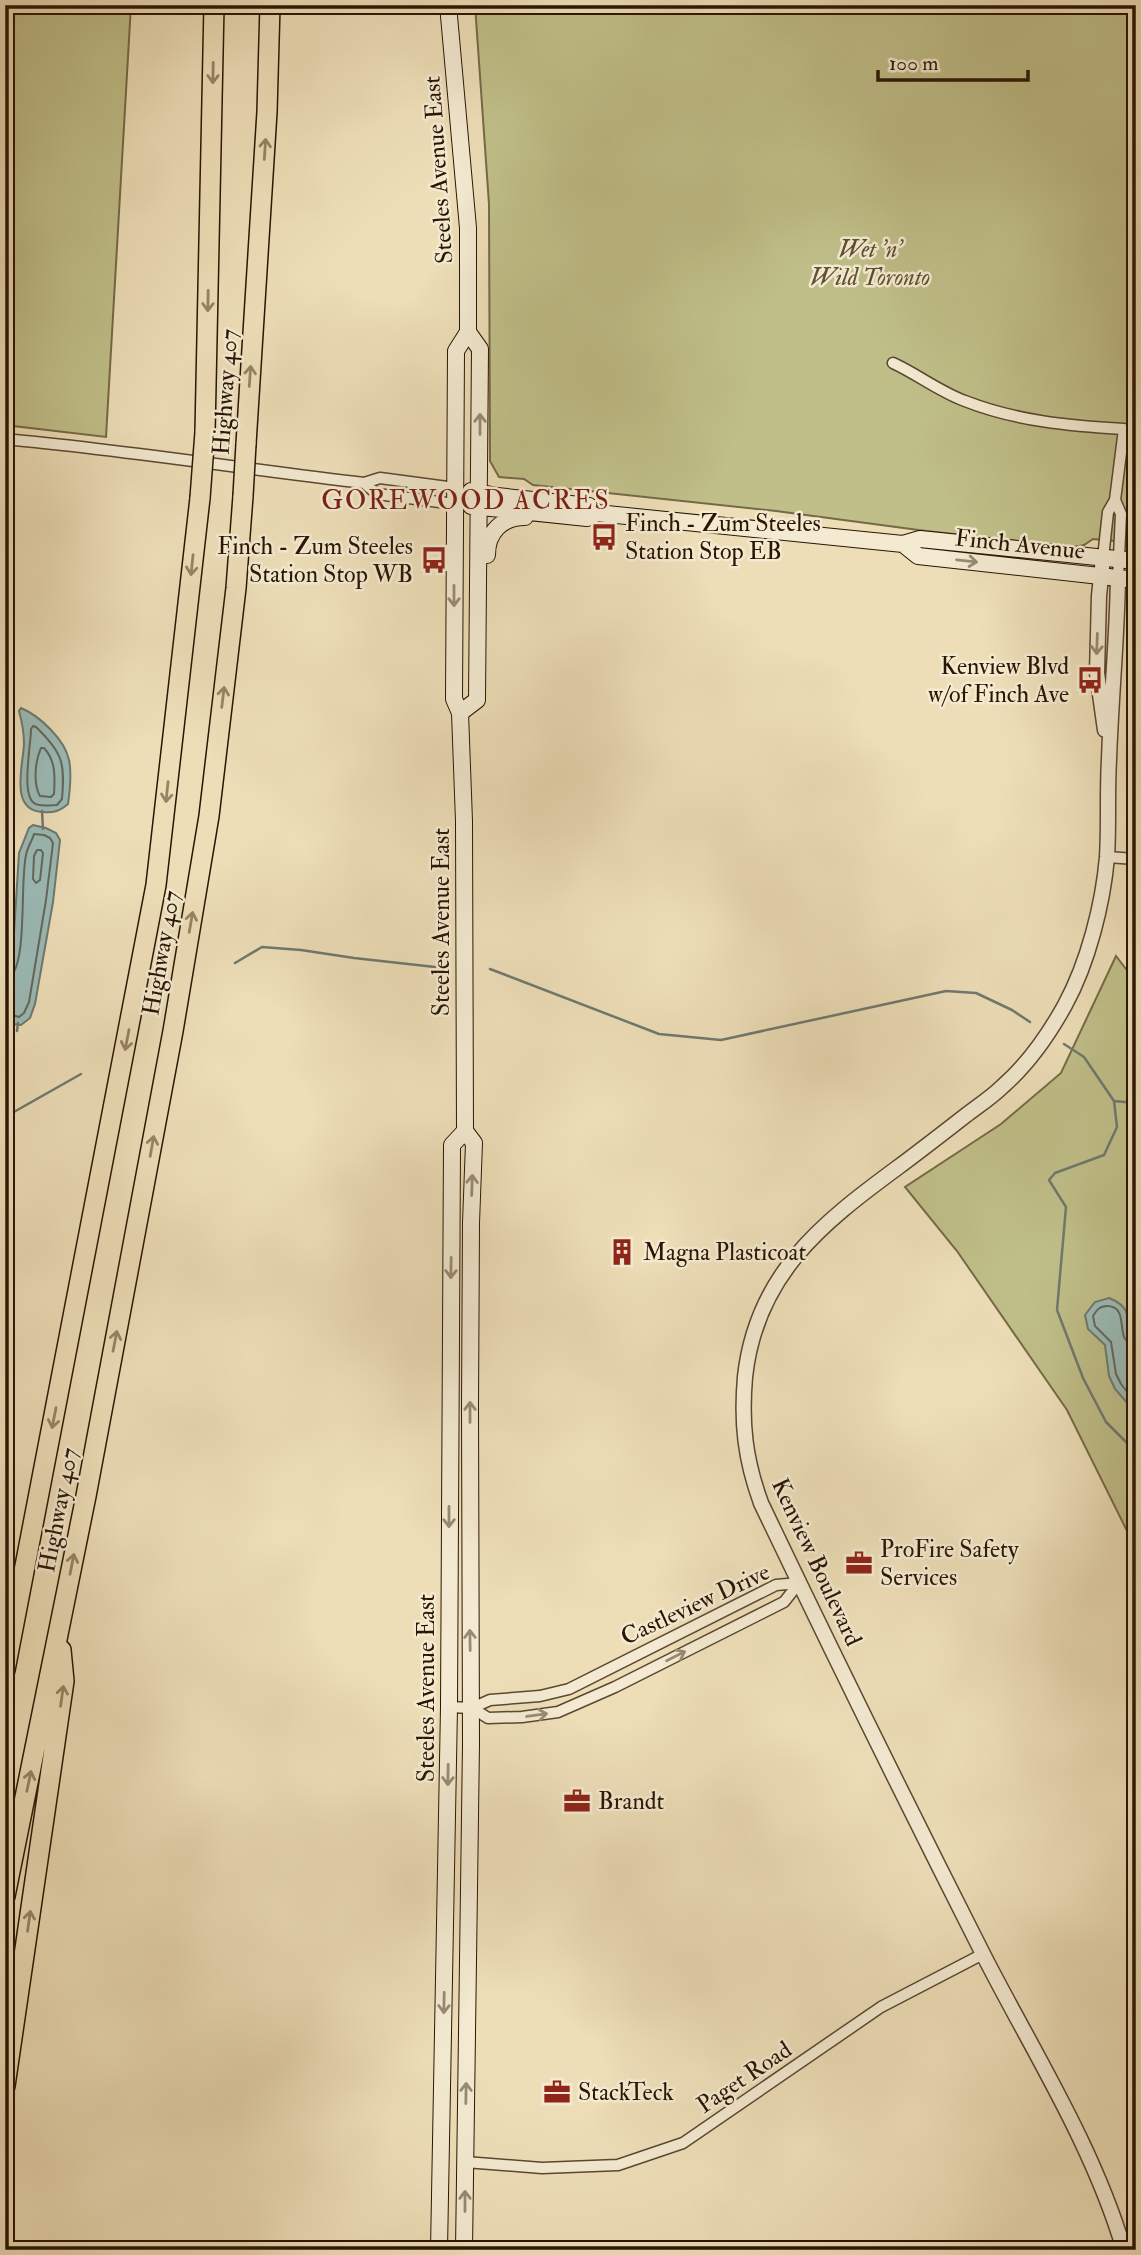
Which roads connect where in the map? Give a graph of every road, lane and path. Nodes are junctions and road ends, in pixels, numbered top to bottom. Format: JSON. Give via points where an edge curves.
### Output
{"nodes":[{"id":1,"x":214,"y":5,"type":"edge"},
{"id":2,"x":270,"y":5,"type":"edge"},
{"id":3,"x":448,"y":5,"type":"edge"},
{"id":4,"x":468,"y":332,"type":"junction"},
{"id":5,"x":893,"y":363,"type":"dead end"},
{"id":6,"x":5,"y":439,"type":"edge"},
{"id":7,"x":364,"y":484,"type":"junction"},
{"id":8,"x":455,"y":496,"type":"junction"},
{"id":9,"x":480,"y":500,"type":"junction"},
{"id":10,"x":592,"y":516,"type":"junction"},
{"id":11,"x":903,"y":544,"type":"junction"},
{"id":12,"x":1111,"y":559,"type":"junction"},
{"id":13,"x":1136,"y":561,"type":"edge"},
{"id":14,"x":1101,"y":576,"type":"junction"},
{"id":15,"x":1118,"y":578,"type":"junction"},
{"id":16,"x":1136,"y":580,"type":"edge"},
{"id":17,"x":479,"y":594,"type":"junction"},
{"id":18,"x":460,"y":713,"type":"junction"},
{"id":19,"x":1109,"y":759,"type":"junction"},
{"id":20,"x":1107,"y":857,"type":"junction"},
{"id":21,"x":1136,"y":859,"type":"edge"},
{"id":22,"x":465,"y":1131,"type":"junction"},
{"id":23,"x":799,"y":1583,"type":"junction"},
{"id":24,"x":59,"y":1631,"type":"junction"},
{"id":25,"x":5,"y":1670,"type":"edge"},
{"id":26,"x":606,"y":1670,"type":"junction"},
{"id":27,"x":615,"y":1687,"type":"junction"},
{"id":28,"x":449,"y":1707,"type":"junction"},
{"id":29,"x":472,"y":1708,"type":"junction"},
{"id":30,"x":5,"y":1896,"type":"edge"},
{"id":31,"x":983,"y":1954,"type":"junction"},
{"id":32,"x":5,"y":2086,"type":"edge"},
{"id":33,"x":465,"y":2161,"type":"junction"},
{"id":34,"x":439,"y":2250,"type":"edge"},
{"id":35,"x":464,"y":2250,"type":"edge"},
{"id":36,"x":1124,"y":2250,"type":"edge"}],
"edges":[{"from":1,"to":25,"type":"highway","name":"Highway 407","one_way":true,"bridge":true,"via":[[205,432],[156,885]]},
{"from":24,"to":2,"type":"highway","name":"Highway 407","one_way":true,"bridge":true,"via":[[140,1213],[209,816],[243,496]]},
{"from":3,"to":4,"type":"main road","name":"Steeles Avenue East","via":[[468,228]]},
{"from":4,"to":8,"type":"main road","name":"Steeles Avenue East","via":[[456,351]]},
{"from":9,"to":4,"type":"main road","name":"Steeles Avenue East","one_way":true,"via":[[480,349]]},
{"from":5,"to":12,"type":"street","via":[[963,401],[1028,419],[1124,429],[1115,500],[1121,514]]},
{"from":6,"to":7,"type":"street"},
{"from":7,"to":8,"type":"street","via":[[380,478]]},
{"from":7,"to":8,"type":"street","via":[[377,495]]},
{"from":8,"to":9,"type":"main road","name":"Finch Avenue"},
{"from":8,"to":18,"type":"main road","name":"Steeles Avenue East","one_way":true,"via":[[454,699]]},
{"from":9,"to":10,"type":"main road","name":"Finch Avenue"},
{"from":9,"to":17,"type":"main road","name":"Steeles Avenue East"},
{"from":10,"to":11,"type":"main road","name":"Finch Avenue"},
{"from":10,"to":17,"type":"main road","via":[[578,521],[515,517],[502,523],[488,541],[486,578]]},
{"from":11,"to":12,"type":"main road","name":"Finch Avenue","via":[[920,539]]},
{"from":11,"to":14,"type":"main road","name":"Finch Avenue","one_way":true,"via":[[918,556]]},
{"from":12,"to":13,"type":"main road","name":"Finch Avenue"},
{"from":12,"to":14,"type":"street","name":"Kenview Boulevard"},
{"from":12,"to":15,"type":"street"},
{"from":14,"to":15,"type":"main road","name":"Finch Avenue"},
{"from":14,"to":19,"type":"street","name":"Kenview Boulevard","one_way":true,"via":[[1097,673]]},
{"from":15,"to":16,"type":"main road","name":"Finch Avenue"},
{"from":15,"to":19,"type":"street","name":"Kenview Boulevard"},
{"from":17,"to":18,"type":"main road","name":"Steeles Avenue East","via":[[477,699]]},
{"from":18,"to":22,"type":"main road","name":"Steeles Avenue East"},
{"from":19,"to":20,"type":"street","name":"Kenview Boulevard"},
{"from":20,"to":21,"type":"street"},
{"from":20,"to":23,"type":"street","name":"Kenview Boulevard","via":[[1084,965],[1039,1046],[1004,1086],[826,1223],[788,1265],[765,1302],[746,1368],[745,1446],[761,1503]]},
{"from":22,"to":28,"type":"main road","name":"Steeles Avenue East","one_way":true,"via":[[453,1145]]},
{"from":29,"to":22,"type":"main road","name":"Steeles Avenue East","one_way":true,"via":[[474,1143]]},
{"from":23,"to":26,"type":"street","name":"Castleview Drive","via":[[776,1585]]},
{"from":27,"to":23,"type":"street","name":"Castleview Drive","one_way":true,"via":[[784,1602]]},
{"from":23,"to":31,"type":"street","name":"Kenview Boulevard"},
{"from":30,"to":24,"type":"highway","name":"Highway 407","one_way":true},
{"from":32,"to":24,"type":"highway","one_way":true,"via":[[64,1681]]},
{"from":26,"to":27,"type":"street","name":"Castleview Drive"},
{"from":26,"to":29,"type":"street","name":"Castleview Drive","via":[[569,1689],[490,1700]]},
{"from":29,"to":27,"type":"street","name":"Castleview Drive","one_way":true,"via":[[488,1717],[558,1712]]},
{"from":28,"to":29,"type":"street","name":"Castleview Drive"},
{"from":28,"to":34,"type":"main road","name":"Steeles Avenue East","one_way":true},
{"from":33,"to":29,"type":"main road","name":"Steeles Avenue East","one_way":true},
{"from":31,"to":33,"type":"street","name":"Paget Road","via":[[881,2007],[683,2143],[618,2165],[542,2168]]},
{"from":31,"to":36,"type":"street","name":"Kenview Boulevard","via":[[1074,2129]]},
{"from":35,"to":33,"type":"main road","name":"Steeles Avenue East","one_way":true}]}
